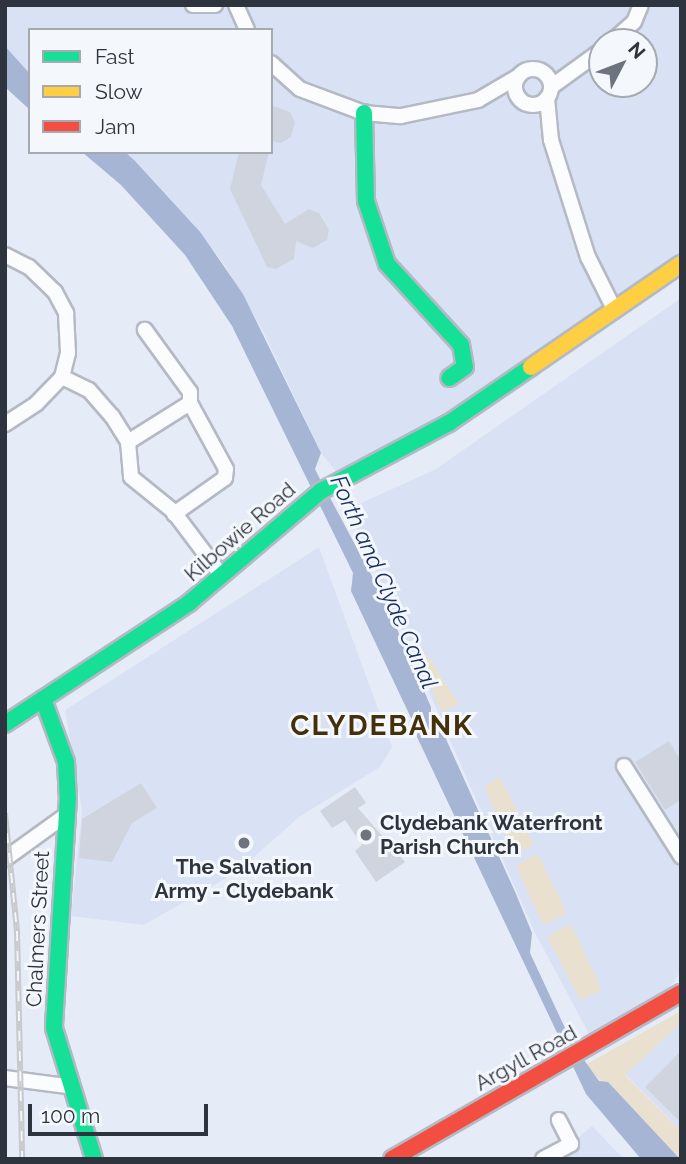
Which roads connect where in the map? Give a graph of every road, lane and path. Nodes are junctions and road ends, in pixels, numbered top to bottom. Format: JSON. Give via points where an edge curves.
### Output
{"nodes":[{"id":1,"x":193,"y":5,"type":"edge"},
{"id":2,"x":215,"y":5,"type":"edge"},
{"id":3,"x":236,"y":5,"type":"edge"},
{"id":4,"x":642,"y":5,"type":"edge"},
{"id":5,"x":246,"y":28,"type":"edge"},
{"id":6,"x":627,"y":28,"type":"edge"},
{"id":7,"x":588,"y":59,"type":"edge"},
{"id":8,"x":581,"y":63,"type":"junction"},
{"id":9,"x":273,"y":65,"type":"edge"},
{"id":10,"x":540,"y":69,"type":"junction"},
{"id":11,"x":517,"y":76,"type":"junction"},
{"id":12,"x":549,"y":93,"type":"junction"},
{"id":13,"x":518,"y":97,"type":"junction"},
{"id":14,"x":478,"y":100,"type":"junction"},
{"id":15,"x":531,"y":105,"type":"junction"},
{"id":16,"x":365,"y":113,"type":"junction"},
{"id":17,"x":551,"y":140,"type":"junction"},
{"id":18,"x":5,"y":256,"type":"edge"},
{"id":19,"x":681,"y":264,"type":"edge"},
{"id":20,"x":614,"y":309,"type":"junction"},
{"id":21,"x":145,"y":330,"type":"dead end"},
{"id":22,"x":62,"y":377,"type":"junction"},
{"id":23,"x":449,"y":378,"type":"dead end"},
{"id":24,"x":190,"y":403,"type":"junction"},
{"id":25,"x":5,"y":424,"type":"edge"},
{"id":26,"x":128,"y":442,"type":"junction"},
{"id":27,"x":174,"y":514,"type":"junction"},
{"id":28,"x":222,"y":576,"type":"junction"},
{"id":29,"x":43,"y":699,"type":"junction"},
{"id":30,"x":5,"y":724,"type":"edge"},
{"id":31,"x":624,"y":766,"type":"dead end"},
{"id":32,"x":66,"y":815,"type":"junction"},
{"id":33,"x":681,"y":856,"type":"edge"},
{"id":34,"x":5,"y":859,"type":"edge"},
{"id":35,"x":681,"y":993,"type":"edge"},
{"id":36,"x":5,"y":1077,"type":"edge"},
{"id":37,"x":67,"y":1086,"type":"junction"},
{"id":38,"x":559,"y":1120,"type":"dead end"},
{"id":39,"x":393,"y":1158,"type":"edge"},
{"id":40,"x":94,"y":1159,"type":"edge"},
{"id":41,"x":543,"y":1159,"type":"edge"}],
"edges":[{"from":1,"to":2,"type":"street"},
{"from":3,"to":5,"type":"street"},
{"from":4,"to":6,"type":"street"},
{"from":7,"to":8,"type":"street"},
{"from":8,"to":10,"type":"street"},
{"from":8,"to":12,"type":"street"},
{"from":9,"to":16,"type":"street","via":[[300,89]]},
{"from":10,"to":11,"type":"street","via":[[527,69]]},
{"from":10,"to":12,"type":"street"},
{"from":11,"to":13,"type":"street"},
{"from":11,"to":14,"type":"street"},
{"from":12,"to":15,"type":"street"},
{"from":12,"to":17,"type":"street"},
{"from":13,"to":14,"type":"street"},
{"from":13,"to":15,"type":"street"},
{"from":14,"to":16,"type":"street","via":[[401,116]]},
{"from":15,"to":17,"type":"street"},
{"from":16,"to":23,"type":"street","via":[[363,186],[369,212],[387,264],[448,325],[461,345],[465,367]]},
{"from":17,"to":20,"type":"street","via":[[588,257]]},
{"from":18,"to":22,"type":"street","via":[[29,267],[55,292],[66,313]]},
{"from":19,"to":20,"type":"street","name":"Kilbowie Road"},
{"from":20,"to":28,"type":"street","name":"Kilbowie Road","via":[[449,423],[341,478],[278,523]]},
{"from":21,"to":24,"type":"street","via":[[190,392]]},
{"from":22,"to":25,"type":"street","via":[[36,404]]},
{"from":22,"to":26,"type":"street","via":[[89,390]]},
{"from":24,"to":26,"type":"street"},
{"from":24,"to":27,"type":"street","via":[[226,469],[225,478]]},
{"from":26,"to":27,"type":"street","via":[[131,477]]},
{"from":27,"to":28,"type":"street"},
{"from":28,"to":29,"type":"street","name":"Kilbowie Road","via":[[168,619]]},
{"from":29,"to":30,"type":"street","name":"Kilbowie Road"},
{"from":29,"to":32,"type":"street","name":"Chalmers Street","via":[[66,762]]},
{"from":31,"to":33,"type":"street"},
{"from":32,"to":34,"type":"street"},
{"from":32,"to":37,"type":"street","name":"Chalmers Street","via":[[54,1028]]},
{"from":35,"to":39,"type":"street","name":"Argyll Road"},
{"from":36,"to":37,"type":"street"},
{"from":37,"to":40,"type":"street","name":"Chalmers Street"},
{"from":38,"to":41,"type":"street","via":[[571,1144]]}]}
